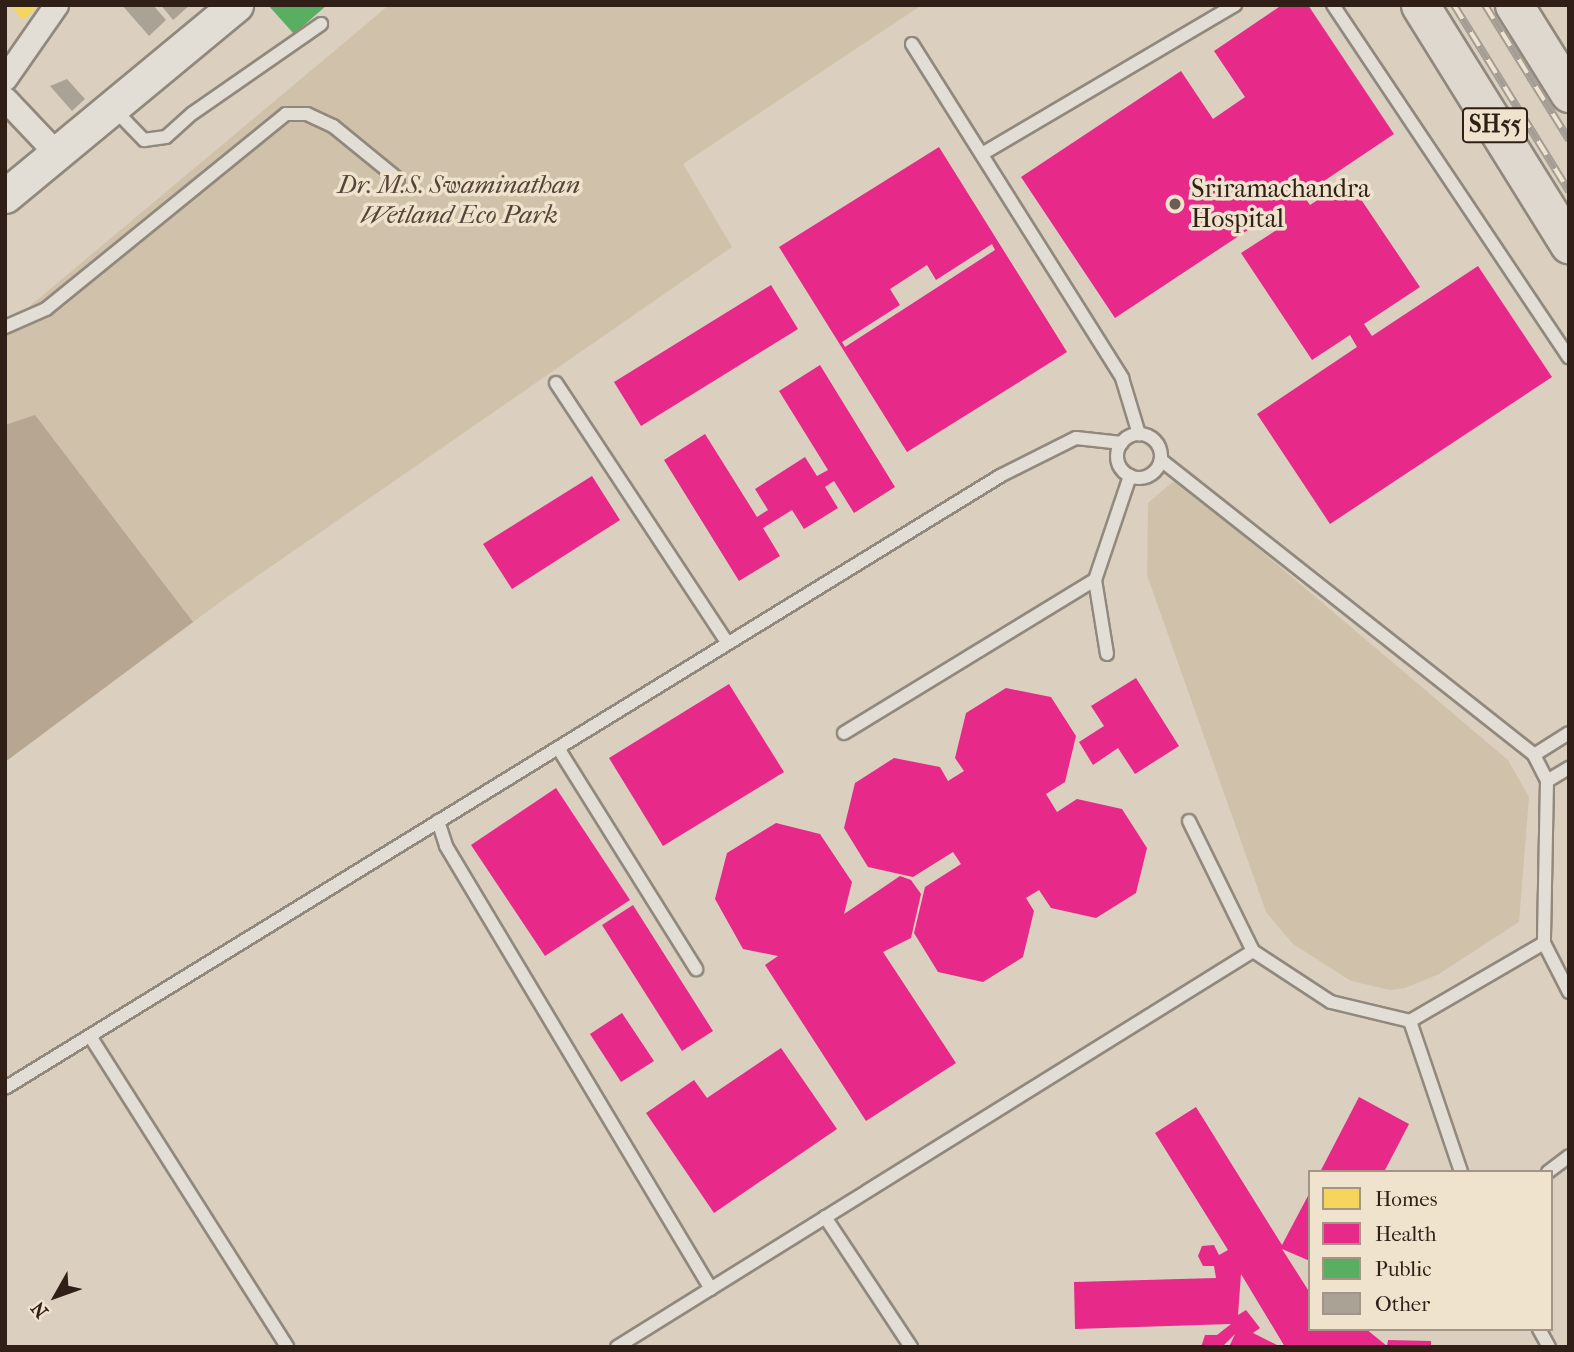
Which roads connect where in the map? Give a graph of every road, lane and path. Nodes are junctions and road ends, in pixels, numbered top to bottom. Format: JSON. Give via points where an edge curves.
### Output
{"nodes":[{"id":1,"x":56,"y":5,"type":"edge"},
{"id":2,"x":236,"y":5,"type":"edge"},
{"id":3,"x":1235,"y":5,"type":"edge"},
{"id":4,"x":1333,"y":5,"type":"edge"},
{"id":5,"x":1420,"y":5,"type":"edge"},
{"id":6,"x":1514,"y":5,"type":"edge"},
{"id":7,"x":321,"y":24,"type":"dead end"},
{"id":8,"x":912,"y":44,"type":"dead end"},
{"id":9,"x":5,"y":78,"type":"edge"},
{"id":10,"x":1569,"y":93,"type":"edge"},
{"id":11,"x":5,"y":99,"type":"edge"},
{"id":12,"x":113,"y":108,"type":"junction"},
{"id":13,"x":57,"y":154,"type":"junction"},
{"id":14,"x":982,"y":154,"type":"junction"},
{"id":15,"x":398,"y":179,"type":"dead end"},
{"id":16,"x":5,"y":196,"type":"edge"},
{"id":17,"x":1569,"y":244,"type":"edge"},
{"id":18,"x":5,"y":327,"type":"edge"},
{"id":19,"x":1569,"y":357,"type":"edge"},
{"id":20,"x":556,"y":383,"type":"dead end"},
{"id":21,"x":1139,"y":434,"type":"junction"},
{"id":22,"x":1122,"y":443,"type":"junction"},
{"id":23,"x":1161,"y":460,"type":"junction"},
{"id":24,"x":1130,"y":476,"type":"junction"},
{"id":25,"x":1095,"y":580,"type":"junction"},
{"id":26,"x":727,"y":642,"type":"junction"},
{"id":27,"x":1107,"y":654,"type":"dead end"},
{"id":28,"x":844,"y":733,"type":"dead end"},
{"id":29,"x":1569,"y":733,"type":"edge"},
{"id":30,"x":558,"y":747,"type":"junction"},
{"id":31,"x":1534,"y":755,"type":"junction"},
{"id":32,"x":1569,"y":768,"type":"edge"},
{"id":33,"x":1547,"y":781,"type":"junction"},
{"id":34,"x":438,"y":821,"type":"junction"},
{"id":35,"x":1189,"y":821,"type":"dead end"},
{"id":36,"x":1544,"y":943,"type":"junction"},
{"id":37,"x":1253,"y":951,"type":"junction"},
{"id":38,"x":696,"y":969,"type":"dead end"},
{"id":39,"x":1569,"y":992,"type":"edge"},
{"id":40,"x":1410,"y":1021,"type":"junction"},
{"id":41,"x":90,"y":1036,"type":"junction"},
{"id":42,"x":5,"y":1088,"type":"edge"},
{"id":43,"x":1569,"y":1156,"type":"edge"},
{"id":44,"x":1460,"y":1170,"type":"edge"},
{"id":45,"x":1551,"y":1170,"type":"edge"},
{"id":46,"x":825,"y":1217,"type":"junction"},
{"id":47,"x":710,"y":1289,"type":"junction"},
{"id":48,"x":1540,"y":1331,"type":"edge"},
{"id":49,"x":287,"y":1347,"type":"edge"},
{"id":50,"x":617,"y":1347,"type":"edge"},
{"id":51,"x":911,"y":1347,"type":"edge"},
{"id":52,"x":1549,"y":1347,"type":"edge"}],
"edges":[{"from":1,"to":9,"type":"street"},
{"from":2,"to":12,"type":"street"},
{"from":3,"to":14,"type":"lane"},
{"from":4,"to":19,"type":"lane"},
{"from":5,"to":17,"type":"main road","number":"SH55"},
{"from":6,"to":10,"type":"main road"},
{"from":7,"to":12,"type":"lane","via":[[166,137],[144,140]]},
{"from":8,"to":14,"type":"lane"},
{"from":11,"to":13,"type":"street"},
{"from":12,"to":13,"type":"street"},
{"from":13,"to":16,"type":"street"},
{"from":14,"to":21,"type":"lane","via":[[1122,378]]},
{"from":15,"to":18,"type":"lane","via":[[333,126],[307,114],[286,114],[46,309]]},
{"from":20,"to":26,"type":"lane"},
{"from":21,"to":22,"type":"lane"},
{"from":21,"to":23,"type":"lane","via":[[1156,441]]},
{"from":22,"to":24,"type":"lane","via":[[1118,461]]},
{"from":22,"to":26,"type":"lane","via":[[1076,438],[1000,476]]},
{"from":23,"to":24,"type":"lane","via":[[1150,475]]},
{"from":23,"to":31,"type":"lane"},
{"from":24,"to":25,"type":"lane"},
{"from":25,"to":27,"type":"lane"},
{"from":25,"to":28,"type":"lane"},
{"from":26,"to":30,"type":"lane"},
{"from":29,"to":31,"type":"lane"},
{"from":30,"to":34,"type":"lane"},
{"from":30,"to":38,"type":"lane"},
{"from":31,"to":33,"type":"lane"},
{"from":32,"to":33,"type":"lane"},
{"from":33,"to":36,"type":"lane"},
{"from":34,"to":41,"type":"lane"},
{"from":34,"to":47,"type":"lane","via":[[446,846]]},
{"from":35,"to":37,"type":"lane"},
{"from":36,"to":39,"type":"lane"},
{"from":36,"to":40,"type":"lane"},
{"from":37,"to":40,"type":"lane","via":[[1331,1002]]},
{"from":37,"to":46,"type":"lane"},
{"from":40,"to":44,"type":"lane"},
{"from":41,"to":42,"type":"lane"},
{"from":41,"to":49,"type":"lane"},
{"from":43,"to":45,"type":"lane"},
{"from":46,"to":47,"type":"lane"},
{"from":46,"to":51,"type":"lane"},
{"from":47,"to":50,"type":"lane"},
{"from":48,"to":52,"type":"lane"}]}
